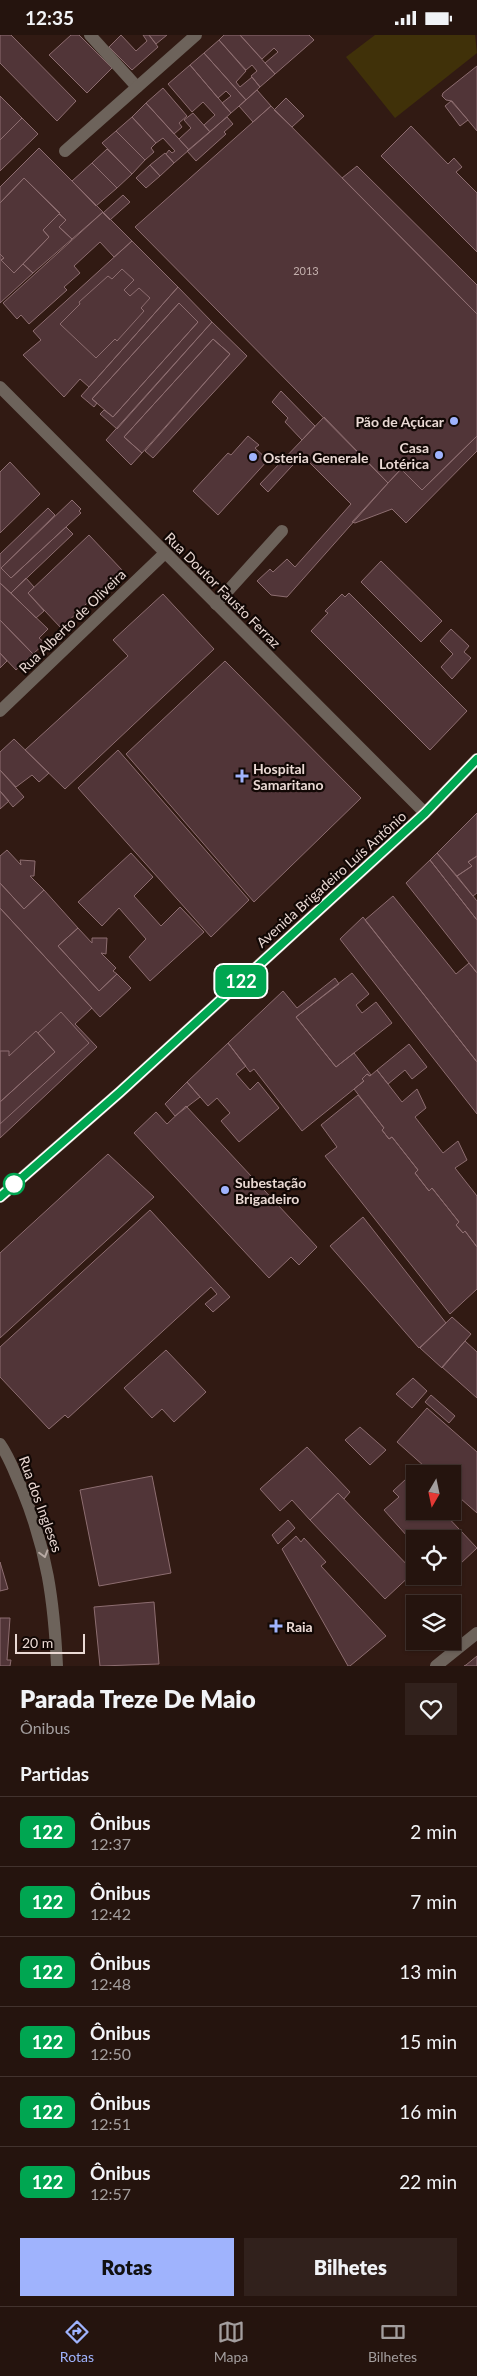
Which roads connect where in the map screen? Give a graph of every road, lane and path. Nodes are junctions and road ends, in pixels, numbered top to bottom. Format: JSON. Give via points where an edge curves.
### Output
{"nodes":[{"id":1,"x":90,"y":35,"type":"edge"},
{"id":2,"x":196,"y":35,"type":"edge"},
{"id":3,"x":137,"y":87,"type":"junction"},
{"id":4,"x":64,"y":151,"type":"dead end"},
{"id":5,"x":0,"y":387,"type":"edge"},
{"id":6,"x":282,"y":531,"type":"dead end"},
{"id":7,"x":165,"y":553,"type":"junction"},
{"id":8,"x":216,"y":604,"type":"junction"},
{"id":9,"x":0,"y":711,"type":"edge"},
{"id":10,"x":477,"y":759,"type":"edge"},
{"id":11,"x":425,"y":813,"type":"junction"},
{"id":12,"x":0,"y":1197,"type":"edge"},
{"id":13,"x":0,"y":1444,"type":"edge"},
{"id":14,"x":477,"y":1633,"type":"edge"},
{"id":15,"x":57,"y":1666,"type":"edge"},
{"id":16,"x":436,"y":1666,"type":"edge"}],
"edges":[{"from":1,"to":3,"type":"street"},
{"from":2,"to":3,"type":"street"},
{"from":3,"to":4,"type":"street"},
{"from":5,"to":7,"type":"street","name":"Rua Doutor Fausto Ferraz"},
{"from":6,"to":8,"type":"street"},
{"from":7,"to":8,"type":"street","name":"Rua Doutor Fausto Ferraz"},
{"from":7,"to":9,"type":"street","name":"Rua Alberto de Oliveira"},
{"from":8,"to":11,"type":"street","name":"Rua Doutor Fausto Ferraz"},
{"from":10,"to":11,"type":"main road","name":"Avenida Brigadeiro Luís Antônio"},
{"from":11,"to":12,"type":"main road","name":"Avenida Brigadeiro Luís Antônio","via":[[120,1092]]},
{"from":13,"to":15,"type":"street","name":"Rua dos Ingleses","one_way":true,"via":[[8,1455],[31,1512],[46,1560],[54,1608]]},
{"from":14,"to":16,"type":"street"}]}
